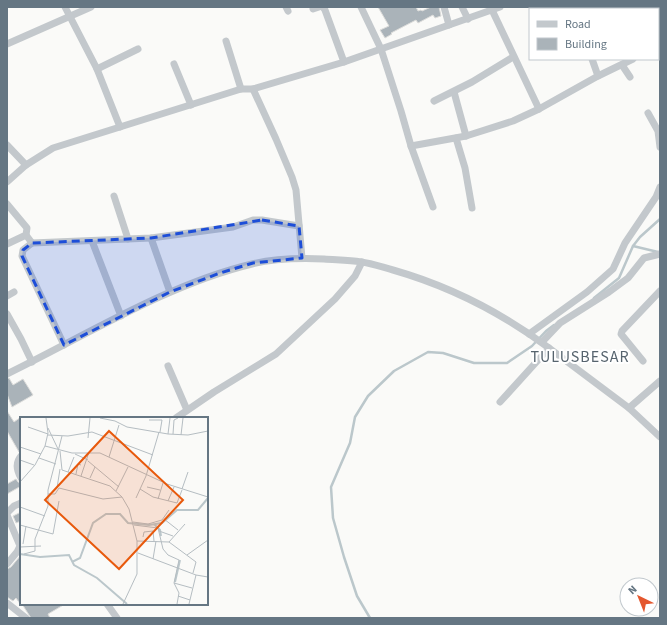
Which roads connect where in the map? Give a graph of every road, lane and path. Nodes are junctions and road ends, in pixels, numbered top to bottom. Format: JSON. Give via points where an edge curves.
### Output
{"nodes":[{"id":1,"x":65,"y":7,"type":"edge"},
{"id":2,"x":92,"y":7,"type":"edge"},
{"id":3,"x":323,"y":7,"type":"edge"},
{"id":4,"x":361,"y":7,"type":"edge"},
{"id":5,"x":444,"y":7,"type":"edge"},
{"id":6,"x":462,"y":7,"type":"edge"},
{"id":7,"x":500,"y":7,"type":"edge"},
{"id":8,"x":492,"y":10,"type":"junction"},
{"id":9,"x":70,"y":16,"type":"junction"},
{"id":10,"x":468,"y":19,"type":"junction"},
{"id":11,"x":449,"y":25,"type":"junction"},
{"id":12,"x":226,"y":41,"type":"dead end"},
{"id":13,"x":7,"y":44,"type":"edge"},
{"id":14,"x":138,"y":49,"type":"dead end"},
{"id":15,"x":381,"y":49,"type":"junction"},
{"id":16,"x":513,"y":57,"type":"junction"},
{"id":17,"x":592,"y":60,"type":"edge"},
{"id":18,"x":631,"y":60,"type":"edge"},
{"id":19,"x":344,"y":62,"type":"junction"},
{"id":20,"x":174,"y":64,"type":"dead end"},
{"id":21,"x":622,"y":65,"type":"junction"},
{"id":22,"x":97,"y":69,"type":"junction"},
{"id":23,"x":598,"y":76,"type":"junction"},
{"id":24,"x":630,"y":77,"type":"dead end"},
{"id":25,"x":241,"y":89,"type":"junction"},
{"id":26,"x":253,"y":89,"type":"junction"},
{"id":27,"x":454,"y":92,"type":"junction"},
{"id":28,"x":434,"y":101,"type":"dead end"},
{"id":29,"x":191,"y":105,"type":"junction"},
{"id":30,"x":539,"y":109,"type":"junction"},
{"id":31,"x":648,"y":112,"type":"dead end"},
{"id":32,"x":120,"y":127,"type":"junction"},
{"id":33,"x":466,"y":136,"type":"junction"},
{"id":34,"x":456,"y":138,"type":"junction"},
{"id":35,"x":7,"y":145,"type":"edge"},
{"id":36,"x":411,"y":146,"type":"junction"},
{"id":37,"x":660,"y":147,"type":"edge"},
{"id":38,"x":26,"y":165,"type":"junction"},
{"id":39,"x":7,"y":182,"type":"edge"},
{"id":40,"x":660,"y":187,"type":"edge"},
{"id":41,"x":114,"y":196,"type":"dead end"},
{"id":42,"x":7,"y":204,"type":"edge"},
{"id":43,"x":432,"y":206,"type":"dead end"},
{"id":44,"x":472,"y":208,"type":"dead end"},
{"id":45,"x":299,"y":226,"type":"junction"},
{"id":46,"x":26,"y":234,"type":"junction"},
{"id":47,"x":151,"y":238,"type":"junction"},
{"id":48,"x":128,"y":239,"type":"junction"},
{"id":49,"x":92,"y":241,"type":"junction"},
{"id":50,"x":32,"y":243,"type":"junction"},
{"id":51,"x":7,"y":244,"type":"edge"},
{"id":52,"x":660,"y":254,"type":"edge"},
{"id":53,"x":302,"y":258,"type":"junction"},
{"id":54,"x":362,"y":262,"type":"junction"},
{"id":55,"x":660,"y":291,"type":"edge"},
{"id":56,"x":14,"y":292,"type":"dead end"},
{"id":57,"x":170,"y":292,"type":"junction"},
{"id":58,"x":7,"y":296,"type":"edge"},
{"id":59,"x":7,"y":314,"type":"edge"},
{"id":60,"x":121,"y":316,"type":"junction"},
{"id":61,"x":529,"y":334,"type":"junction"},
{"id":62,"x":539,"y":340,"type":"junction"},
{"id":63,"x":64,"y":345,"type":"junction"},
{"id":64,"x":549,"y":348,"type":"junction"},
{"id":65,"x":643,"y":361,"type":"dead end"},
{"id":66,"x":32,"y":362,"type":"junction"},
{"id":67,"x":168,"y":366,"type":"dead end"},
{"id":68,"x":7,"y":374,"type":"edge"},
{"id":69,"x":660,"y":381,"type":"edge"},
{"id":70,"x":500,"y":402,"type":"dead end"},
{"id":71,"x":629,"y":408,"type":"junction"},
{"id":72,"x":187,"y":410,"type":"junction"},
{"id":73,"x":177,"y":417,"type":"edge"},
{"id":74,"x":660,"y":437,"type":"edge"},
{"id":75,"x":20,"y":457,"type":"edge"},
{"id":76,"x":20,"y":475,"type":"edge"},
{"id":77,"x":20,"y":503,"type":"edge"},
{"id":78,"x":7,"y":514,"type":"edge"},
{"id":79,"x":7,"y":564,"type":"edge"},
{"id":80,"x":7,"y":603,"type":"edge"},
{"id":81,"x":108,"y":605,"type":"edge"},
{"id":82,"x":26,"y":618,"type":"edge"},
{"id":83,"x":117,"y":618,"type":"edge"}],
"edges":[{"from":1,"to":9,"type":"street"},
{"from":2,"to":9,"type":"street"},
{"from":3,"to":19,"type":"street"},
{"from":4,"to":15,"type":"street"},
{"from":5,"to":11,"type":"street"},
{"from":6,"to":10,"type":"street"},
{"from":7,"to":8,"type":"street"},
{"from":8,"to":10,"type":"street"},
{"from":8,"to":16,"type":"street"},
{"from":9,"to":13,"type":"street"},
{"from":9,"to":22,"type":"street"},
{"from":10,"to":11,"type":"street"},
{"from":11,"to":15,"type":"street"},
{"from":12,"to":25,"type":"street"},
{"from":14,"to":22,"type":"street"},
{"from":15,"to":19,"type":"street"},
{"from":15,"to":36,"type":"street"},
{"from":16,"to":27,"type":"street"},
{"from":16,"to":30,"type":"street"},
{"from":17,"to":23,"type":"street"},
{"from":18,"to":21,"type":"street"},
{"from":19,"to":26,"type":"street"},
{"from":20,"to":29,"type":"street"},
{"from":21,"to":23,"type":"street"},
{"from":21,"to":24,"type":"street"},
{"from":22,"to":32,"type":"street"},
{"from":23,"to":30,"type":"street"},
{"from":25,"to":26,"type":"street"},
{"from":25,"to":29,"type":"street"},
{"from":26,"to":45,"type":"street","via":[[292,177],[296,190]]},
{"from":27,"to":28,"type":"street"},
{"from":27,"to":33,"type":"street"},
{"from":29,"to":32,"type":"street"},
{"from":30,"to":33,"type":"street","via":[[513,121]]},
{"from":31,"to":37,"type":"street","via":[[658,131]]},
{"from":32,"to":38,"type":"street","via":[[53,148]]},
{"from":33,"to":34,"type":"street"},
{"from":34,"to":36,"type":"street"},
{"from":34,"to":44,"type":"street","via":[[465,168]]},
{"from":35,"to":38,"type":"street"},
{"from":36,"to":43,"type":"street"},
{"from":38,"to":39,"type":"street"},
{"from":40,"to":61,"type":"street","via":[[647,212],[633,229],[613,269]]},
{"from":41,"to":48,"type":"street"},
{"from":42,"to":46,"type":"street","via":[[27,228]]},
{"from":45,"to":47,"type":"street","via":[[253,220],[233,227]]},
{"from":45,"to":53,"type":"street"},
{"from":46,"to":50,"type":"street"},
{"from":46,"to":51,"type":"street"},
{"from":47,"to":48,"type":"street"},
{"from":47,"to":57,"type":"street"},
{"from":48,"to":49,"type":"street"},
{"from":49,"to":50,"type":"street"},
{"from":49,"to":60,"type":"street"},
{"from":50,"to":63,"type":"street","via":[[24,250],[22,256]]},
{"from":52,"to":62,"type":"street","via":[[644,258],[628,278]]},
{"from":53,"to":54,"type":"street"},
{"from":53,"to":57,"type":"street","via":[[253,263]]},
{"from":54,"to":61,"type":"street","via":[[414,276],[450,290],[492,311]]},
{"from":54,"to":72,"type":"street","via":[[355,276],[335,299],[276,354]]},
{"from":55,"to":65,"type":"street","via":[[621,334]]},
{"from":56,"to":58,"type":"street"},
{"from":57,"to":60,"type":"street"},
{"from":59,"to":66,"type":"street"},
{"from":60,"to":63,"type":"street"},
{"from":61,"to":62,"type":"street"},
{"from":62,"to":64,"type":"street"},
{"from":63,"to":66,"type":"street"},
{"from":64,"to":70,"type":"street"},
{"from":64,"to":71,"type":"street"},
{"from":66,"to":68,"type":"street"},
{"from":67,"to":72,"type":"street"},
{"from":69,"to":71,"type":"street"},
{"from":71,"to":74,"type":"street"},
{"from":72,"to":73,"type":"street"},
{"from":75,"to":76,"type":"street","via":[[17,466]]},
{"from":77,"to":78,"type":"street"},
{"from":78,"to":79,"type":"street","via":[[20,546]]},
{"from":80,"to":82,"type":"street"},
{"from":81,"to":83,"type":"street"}]}
